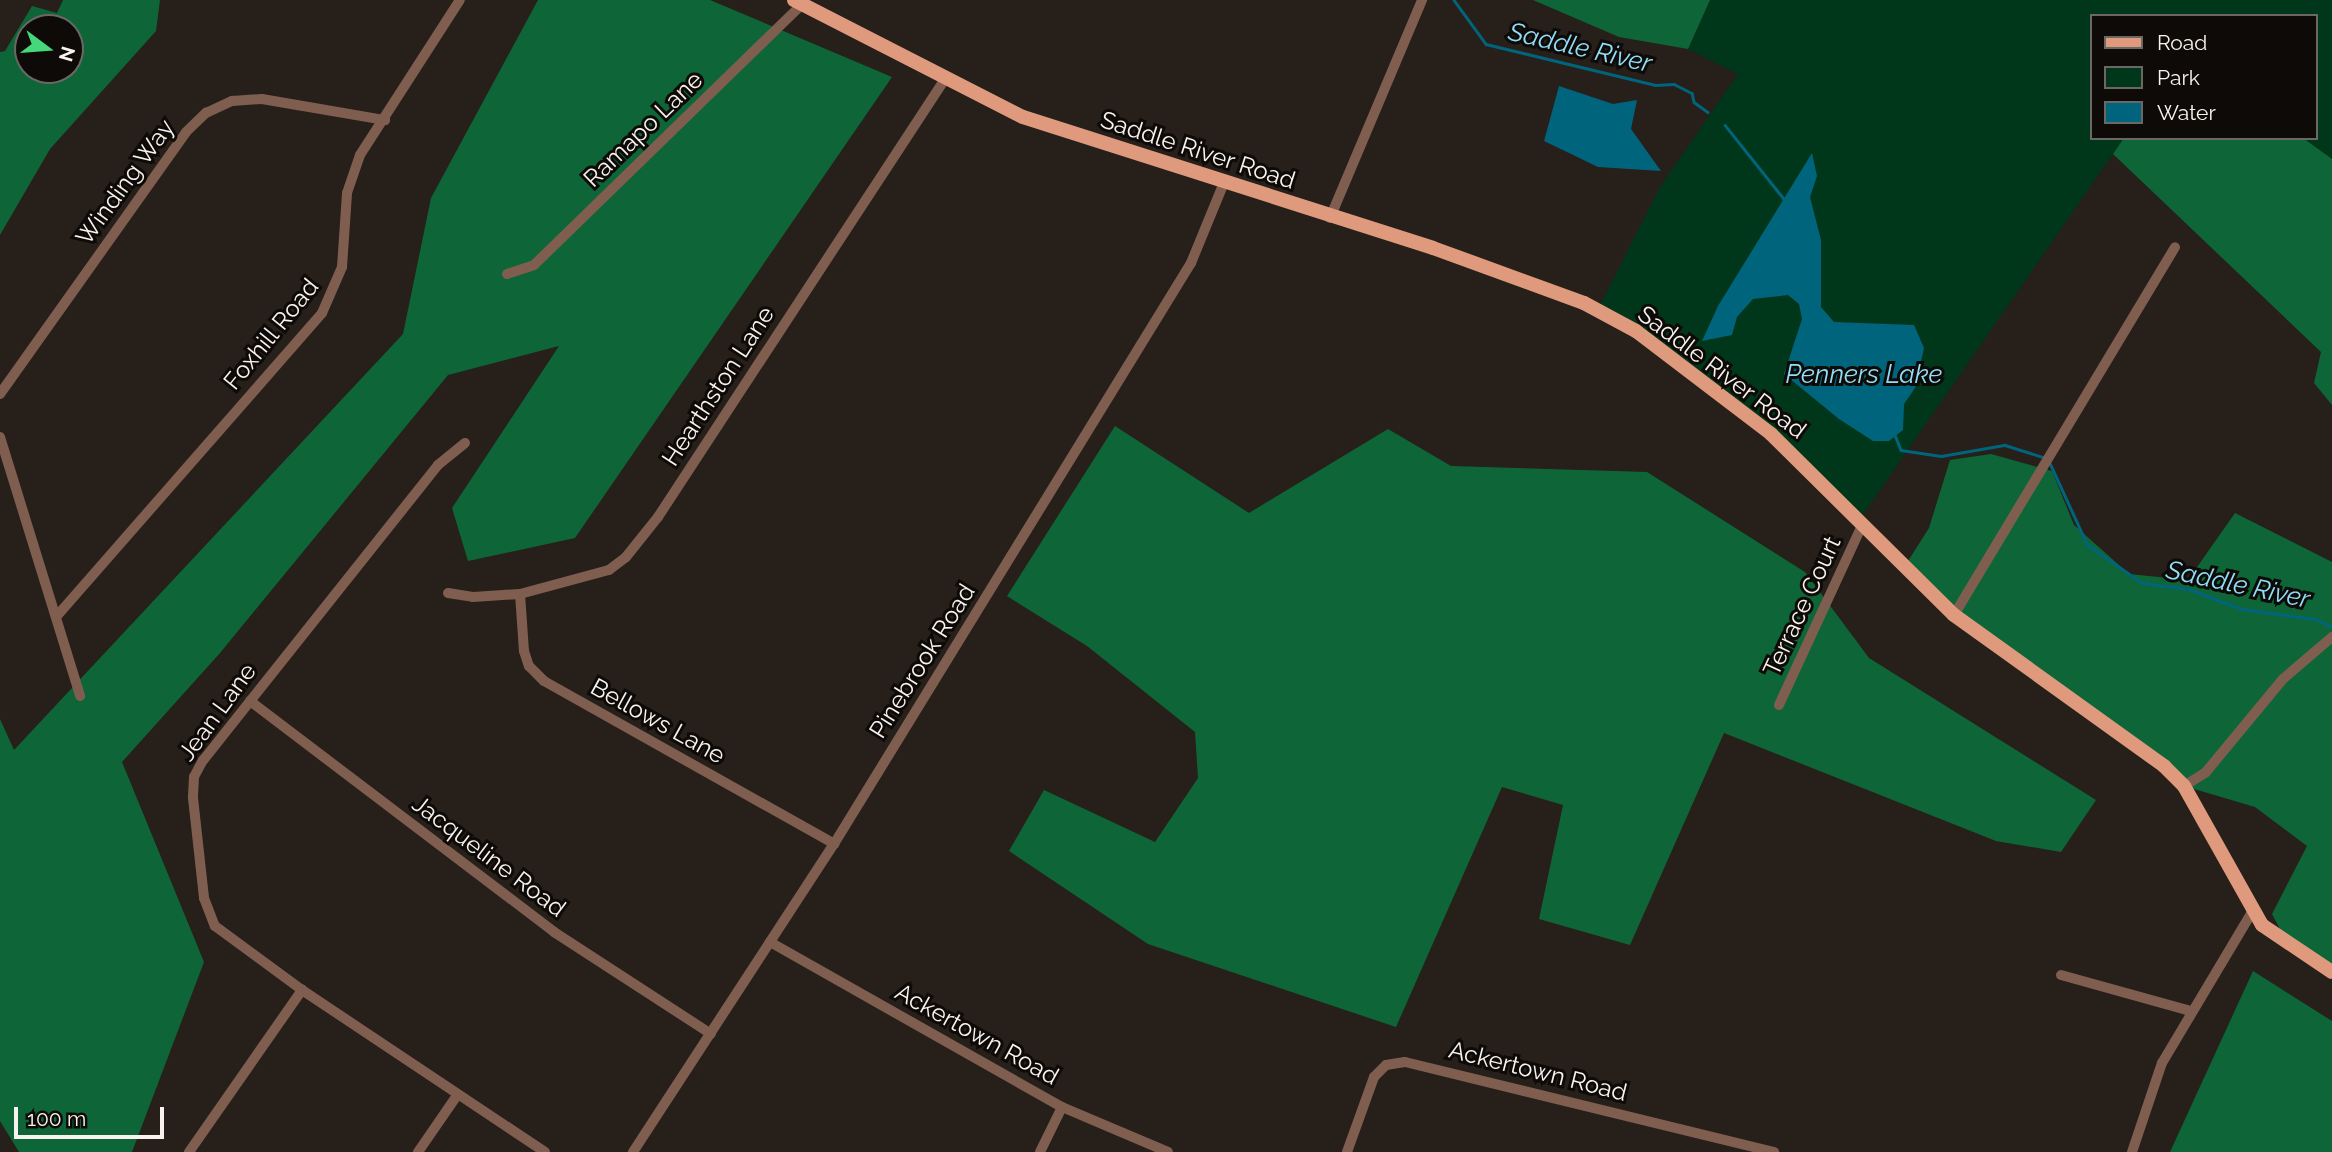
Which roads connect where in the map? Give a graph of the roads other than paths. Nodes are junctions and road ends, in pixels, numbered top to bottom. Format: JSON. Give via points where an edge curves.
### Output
{"nodes":[{"id":1,"x":460,"y":0,"type":"edge"},
{"id":2,"x":1422,"y":1,"type":"edge"},
{"id":3,"x":798,"y":2,"type":"edge"},
{"id":4,"x":945,"y":79,"type":"junction"},
{"id":5,"x":385,"y":120,"type":"junction"},
{"id":6,"x":1226,"y":180,"type":"junction"},
{"id":7,"x":1330,"y":218,"type":"junction"},
{"id":8,"x":2175,"y":247,"type":"dead end"},
{"id":9,"x":508,"y":274,"type":"dead end"},
{"id":10,"x":0,"y":394,"type":"edge"},
{"id":11,"x":0,"y":437,"type":"edge"},
{"id":12,"x":465,"y":443,"type":"dead end"},
{"id":13,"x":1862,"y":525,"type":"junction"},
{"id":14,"x":448,"y":593,"type":"dead end"},
{"id":15,"x":520,"y":594,"type":"junction"},
{"id":16,"x":1954,"y":615,"type":"junction"},
{"id":17,"x":55,"y":617,"type":"junction"},
{"id":18,"x":2332,"y":637,"type":"edge"},
{"id":19,"x":80,"y":696,"type":"dead end"},
{"id":20,"x":250,"y":701,"type":"junction"},
{"id":21,"x":1779,"y":705,"type":"dead end"},
{"id":22,"x":2184,"y":786,"type":"junction"},
{"id":23,"x":834,"y":844,"type":"junction"},
{"id":24,"x":2252,"y":912,"type":"junction"},
{"id":25,"x":771,"y":942,"type":"junction"},
{"id":26,"x":2332,"y":972,"type":"edge"},
{"id":27,"x":2061,"y":975,"type":"dead end"},
{"id":28,"x":302,"y":990,"type":"junction"},
{"id":29,"x":2191,"y":1011,"type":"junction"},
{"id":30,"x":710,"y":1034,"type":"junction"},
{"id":31,"x":458,"y":1094,"type":"junction"},
{"id":32,"x":1062,"y":1107,"type":"junction"},
{"id":33,"x":189,"y":1152,"type":"edge"},
{"id":34,"x":418,"y":1152,"type":"edge"},
{"id":35,"x":545,"y":1152,"type":"edge"},
{"id":36,"x":633,"y":1152,"type":"edge"},
{"id":37,"x":1040,"y":1152,"type":"edge"},
{"id":38,"x":1168,"y":1152,"type":"edge"},
{"id":39,"x":1347,"y":1152,"type":"edge"},
{"id":40,"x":1774,"y":1152,"type":"edge"},
{"id":41,"x":2132,"y":1152,"type":"edge"}],
"edges":[{"from":1,"to":5,"type":"street","name":"Foxhill Road"},
{"from":2,"to":7,"type":"street"},
{"from":3,"to":4,"type":"main road","name":"Saddle River Road"},
{"from":3,"to":9,"type":"street","name":"Ramapo Lane","via":[[534,265]]},
{"from":4,"to":6,"type":"main road","name":"Saddle River Road","via":[[1023,117]]},
{"from":4,"to":15,"type":"street","name":"Hearthston Lane","via":[[657,517],[626,557],[609,570]]},
{"from":5,"to":10,"type":"street","name":"Winding Way","via":[[262,99],[232,101],[206,113],[186,132]]},
{"from":5,"to":17,"type":"street","name":"Foxhill Road","via":[[352,175],[344,211],[342,267],[322,313]]},
{"from":6,"to":7,"type":"main road","name":"Saddle River Road"},
{"from":6,"to":23,"type":"street","name":"Pinebrook Road","via":[[1191,263]]},
{"from":7,"to":13,"type":"main road","name":"Saddle River Road","via":[[1433,248],[1584,303],[1636,331],[1771,434]]},
{"from":8,"to":16,"type":"street"},
{"from":11,"to":17,"type":"street"},
{"from":12,"to":20,"type":"street","name":"Jean Lane","via":[[438,465]]},
{"from":13,"to":16,"type":"main road","name":"Saddle River Road"},
{"from":13,"to":21,"type":"street","name":"Terrace Court"},
{"from":14,"to":15,"type":"street","name":"Hearthston Lane","via":[[473,597]]},
{"from":15,"to":23,"type":"street","name":"Bellows Lane","via":[[524,650],[529,666],[544,681]]},
{"from":16,"to":22,"type":"main road","name":"Saddle River Road"},
{"from":17,"to":19,"type":"street"},
{"from":18,"to":22,"type":"street","via":[[2283,678],[2206,772]]},
{"from":20,"to":28,"type":"street","name":"Jean Lane","via":[[194,777],[192,798],[204,898],[215,926]]},
{"from":20,"to":30,"type":"street","name":"Jacqueline Road","via":[[554,932]]},
{"from":22,"to":24,"type":"main road","name":"Saddle River Road"},
{"from":23,"to":25,"type":"street","name":"Pinebrook Road"},
{"from":24,"to":26,"type":"main road","name":"Saddle River Road","via":[[2276,937]]},
{"from":24,"to":29,"type":"street"},
{"from":25,"to":30,"type":"street","name":"Pinebrook Road"},
{"from":25,"to":32,"type":"street","name":"Ackertown Road"},
{"from":27,"to":29,"type":"street"},
{"from":28,"to":31,"type":"street","name":"Jean Lane"},
{"from":28,"to":33,"type":"street"},
{"from":29,"to":41,"type":"street","via":[[2162,1063]]},
{"from":30,"to":36,"type":"street","name":"Pinebrook Road"},
{"from":31,"to":34,"type":"street"},
{"from":31,"to":35,"type":"street","name":"Jean Lane"},
{"from":32,"to":37,"type":"street"},
{"from":32,"to":38,"type":"street","name":"Ackertown Road"},
{"from":39,"to":40,"type":"street","name":"Ackertown Road","via":[[1374,1077],[1386,1066],[1405,1062]]}]}
